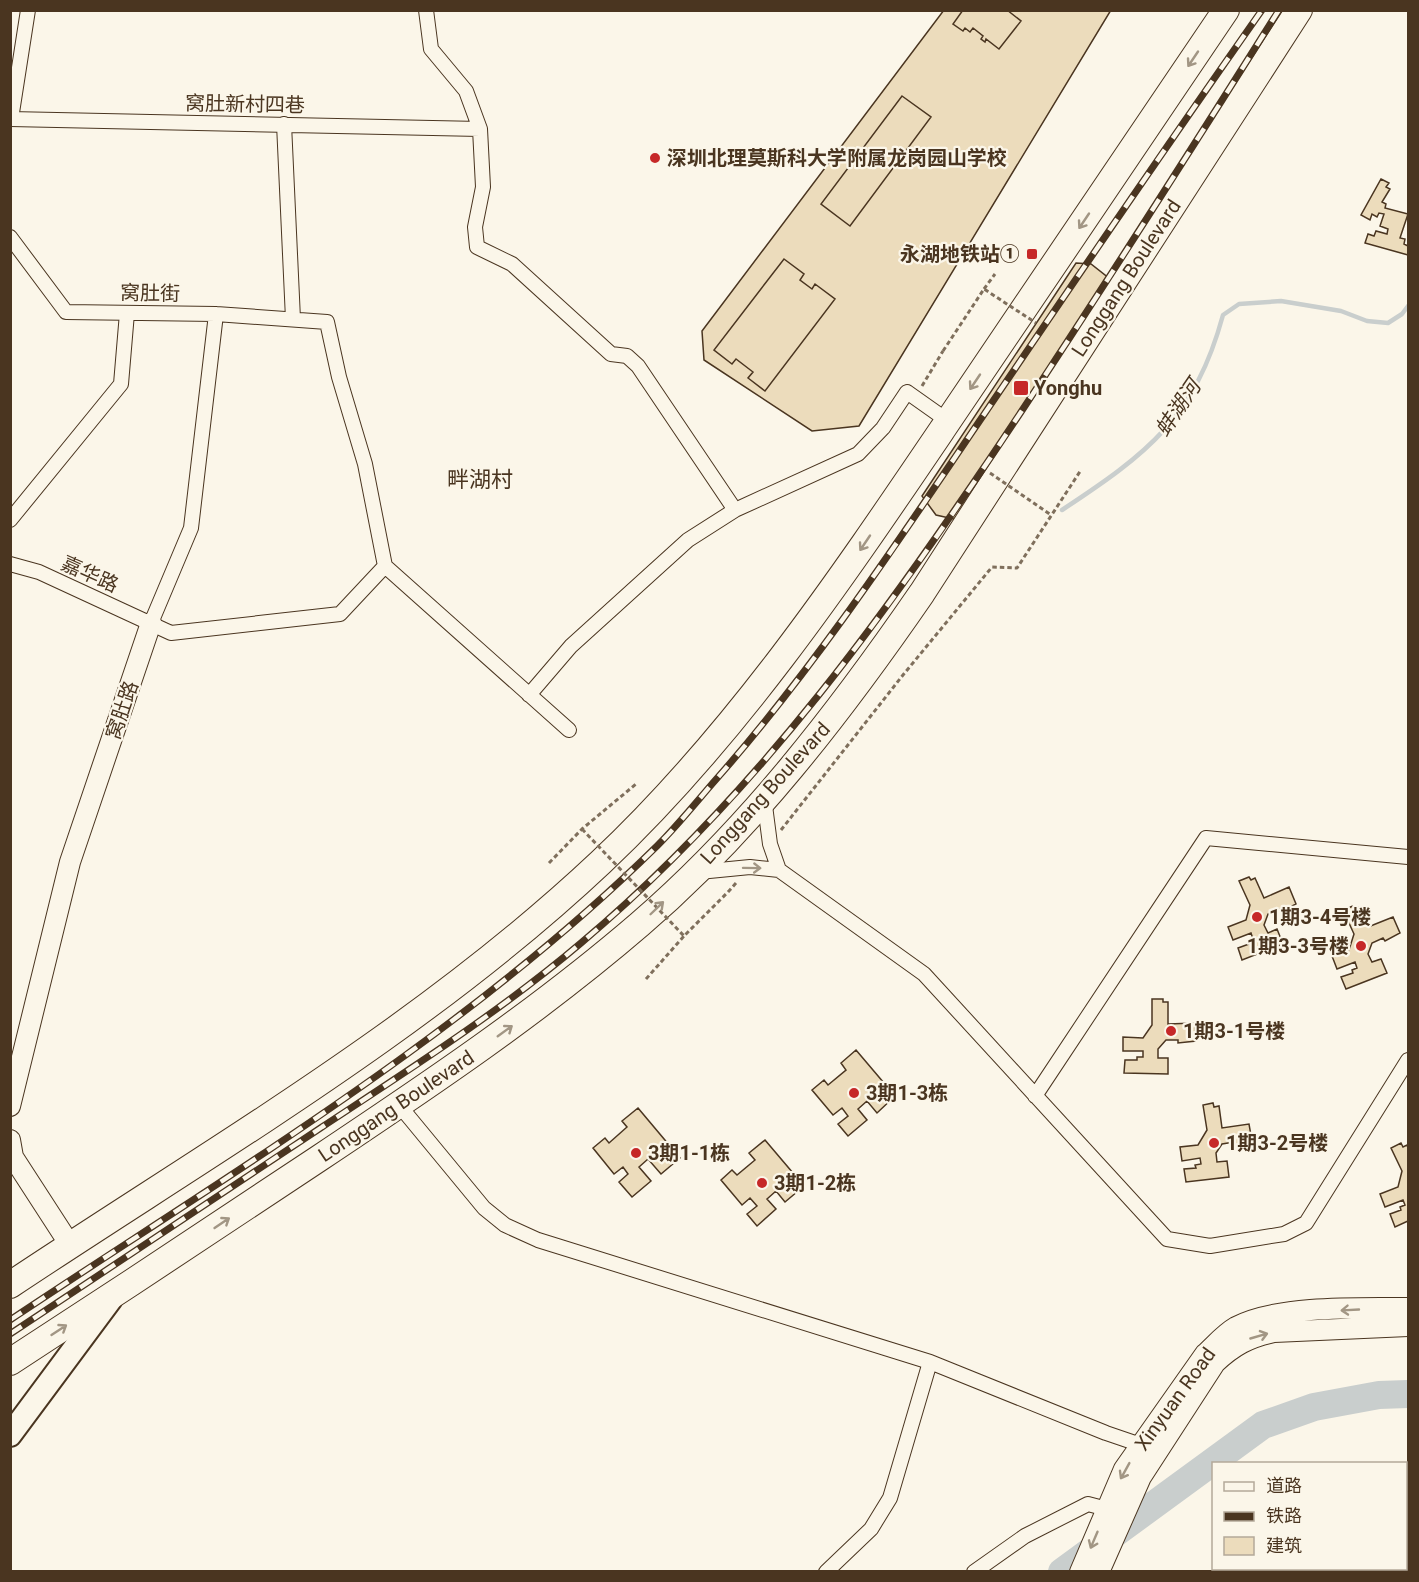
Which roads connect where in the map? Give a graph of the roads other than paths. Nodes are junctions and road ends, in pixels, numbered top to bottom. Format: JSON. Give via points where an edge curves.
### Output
{"nodes":[{"id":1,"x":28,"y":10,"type":"edge"},
{"id":2,"x":426,"y":10,"type":"edge"},
{"id":3,"x":1226,"y":10,"type":"edge"},
{"id":4,"x":1299,"y":10,"type":"edge"},
{"id":5,"x":11,"y":118,"type":"edge"},
{"id":6,"x":284,"y":124,"type":"junction"},
{"id":7,"x":480,"y":129,"type":"junction"},
{"id":8,"x":10,"y":237,"type":"edge"},
{"id":9,"x":127,"y":313,"type":"junction"},
{"id":10,"x":216,"y":314,"type":"junction"},
{"id":11,"x":293,"y":319,"type":"junction"},
{"id":12,"x":948,"y":421,"type":"junction"},
{"id":13,"x":735,"y":510,"type":"junction"},
{"id":14,"x":10,"y":520,"type":"edge"},
{"id":15,"x":10,"y":564,"type":"edge"},
{"id":16,"x":385,"y":566,"type":"junction"},
{"id":17,"x":151,"y":623,"type":"junction"},
{"id":18,"x":530,"y":695,"type":"junction"},
{"id":19,"x":569,"y":730,"type":"dead end"},
{"id":20,"x":764,"y":798,"type":"junction"},
{"id":21,"x":1408,"y":857,"type":"edge"},
{"id":22,"x":779,"y":870,"type":"junction"},
{"id":23,"x":694,"y":872,"type":"junction"},
{"id":24,"x":1408,"y":1060,"type":"edge"},
{"id":25,"x":1035,"y":1096,"type":"junction"},
{"id":26,"x":399,"y":1105,"type":"junction"},
{"id":27,"x":10,"y":1106,"type":"edge"},
{"id":28,"x":10,"y":1140,"type":"edge"},
{"id":29,"x":70,"y":1245,"type":"junction"},
{"id":30,"x":10,"y":1285,"type":"edge"},
{"id":31,"x":115,"y":1294,"type":"junction"},
{"id":32,"x":1408,"y":1308,"type":"edge"},
{"id":33,"x":1408,"y":1326,"type":"edge"},
{"id":34,"x":10,"y":1362,"type":"edge"},
{"id":35,"x":930,"y":1362,"type":"junction"},
{"id":36,"x":10,"y":1435,"type":"edge"},
{"id":37,"x":1150,"y":1448,"type":"junction"},
{"id":38,"x":1107,"y":1509,"type":"junction"},
{"id":39,"x":826,"y":1572,"type":"edge"},
{"id":40,"x":974,"y":1572,"type":"edge"},
{"id":41,"x":1080,"y":1572,"type":"edge"},
{"id":42,"x":1099,"y":1572,"type":"edge"}],
"edges":[{"from":1,"to":5,"type":"street"},
{"from":2,"to":7,"type":"street","via":[[431,49],[466,91]]},
{"from":3,"to":12,"type":"highway","one_way":true},
{"from":4,"to":20,"type":"highway","name":"Longgang Boulevard","via":[[922,593],[872,666]]},
{"from":5,"to":6,"type":"street","name":"窝肚新村四巷"},
{"from":6,"to":7,"type":"street","name":"窝肚新村四巷"},
{"from":6,"to":11,"type":"street"},
{"from":7,"to":13,"type":"street","via":[[483,187],[475,227],[477,247],[512,264],[611,354],[627,356],[638,366]]},
{"from":8,"to":9,"type":"street","name":"窝肚街","via":[[66,312]]},
{"from":9,"to":10,"type":"street","name":"窝肚街"},
{"from":9,"to":14,"type":"street","via":[[121,384]]},
{"from":10,"to":11,"type":"street","name":"窝肚街"},
{"from":10,"to":17,"type":"street","name":"窝肚路","via":[[191,528]]},
{"from":11,"to":16,"type":"street","name":"窝肚街","via":[[327,322],[365,464]]},
{"from":12,"to":13,"type":"street","via":[[907,392],[883,428],[858,454]]},
{"from":12,"to":29,"type":"highway","one_way":true,"via":[[851,564],[711,747],[600,863],[455,985],[362,1053]]},
{"from":13,"to":18,"type":"street","via":[[688,540],[571,646]]},
{"from":15,"to":17,"type":"street","name":"嘉华路","via":[[39,572]]},
{"from":16,"to":17,"type":"street","name":"嘉华路","via":[[340,614],[171,633]]},
{"from":16,"to":18,"type":"street"},
{"from":17,"to":27,"type":"street","name":"窝肚路","via":[[70,862]]},
{"from":18,"to":19,"type":"street"},
{"from":20,"to":22,"type":"street","via":[[770,844]]},
{"from":20,"to":23,"type":"highway","name":"Longgang Boulevard","via":[[739,829]]},
{"from":21,"to":25,"type":"street","via":[[1206,838]]},
{"from":23,"to":22,"type":"street","one_way":true,"via":[[750,867]]},
{"from":22,"to":25,"type":"street","via":[[924,975]]},
{"from":26,"to":23,"type":"highway","name":"Longgang Boulevard","one_way":true,"via":[[551,997],[642,922]]},
{"from":24,"to":25,"type":"street","via":[[1306,1222],[1284,1234],[1210,1246],[1167,1239]]},
{"from":31,"to":26,"type":"highway","name":"Longgang Boulevard","one_way":true},
{"from":26,"to":35,"type":"street","via":[[484,1208],[505,1225],[538,1240]]},
{"from":28,"to":29,"type":"street","via":[[13,1157]]},
{"from":29,"to":30,"type":"highway"},
{"from":34,"to":31,"type":"highway","name":"Longgang Boulevard","one_way":true},
{"from":31,"to":36,"type":"main road"},
{"from":32,"to":37,"type":"street","name":"Xinyuan Road","one_way":true,"via":[[1287,1313],[1234,1328],[1205,1354]]},
{"from":37,"to":33,"type":"street","name":"Xinyuan Road","one_way":true,"via":[[1215,1363],[1241,1342],[1274,1332]]},
{"from":35,"to":37,"type":"street"},
{"from":35,"to":39,"type":"street","via":[[890,1498],[871,1529]]},
{"from":37,"to":38,"type":"street","name":"Xinyuan Road","one_way":true,"via":[[1124,1469]]},
{"from":37,"to":42,"type":"street","name":"Xinyuan Road"},
{"from":38,"to":40,"type":"street","via":[[1088,1504],[1025,1536]]},
{"from":38,"to":41,"type":"street","name":"Xinyuan Road","one_way":true}]}
